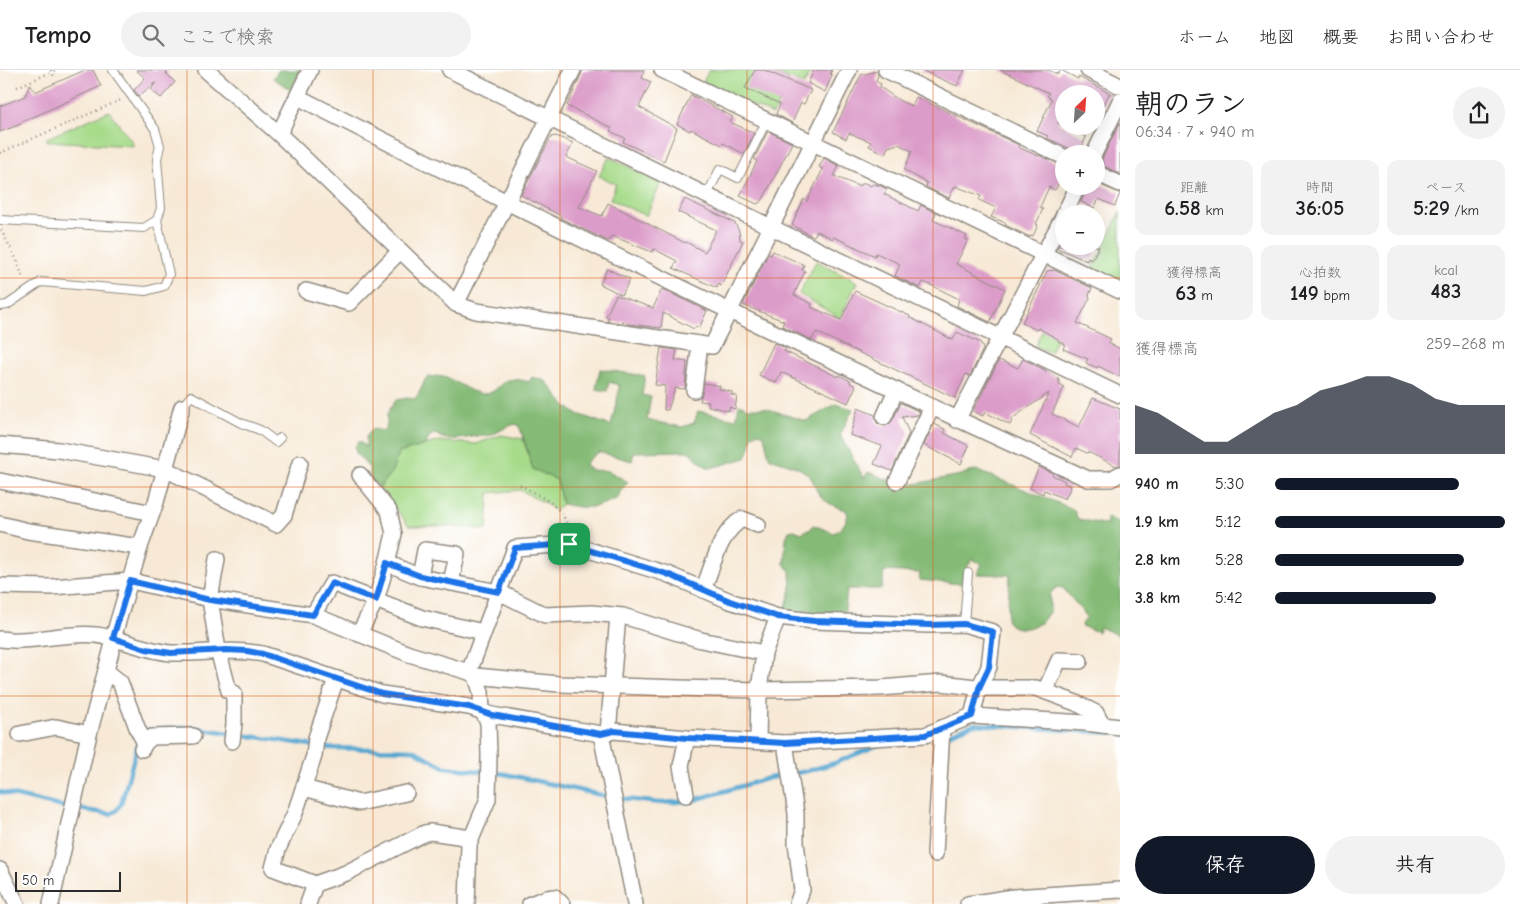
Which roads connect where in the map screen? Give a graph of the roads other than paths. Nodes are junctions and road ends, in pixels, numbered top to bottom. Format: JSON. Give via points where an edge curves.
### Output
{"nodes":[{"id":1,"x":113,"y":70,"type":"edge"},
{"id":2,"x":206,"y":70,"type":"edge"},
{"id":3,"x":310,"y":70,"type":"edge"},
{"id":4,"x":450,"y":70,"type":"edge"},
{"id":5,"x":573,"y":70,"type":"edge"},
{"id":6,"x":662,"y":70,"type":"edge"},
{"id":7,"x":849,"y":70,"type":"edge"},
{"id":8,"x":886,"y":70,"type":"edge"},
{"id":9,"x":1088,"y":70,"type":"edge"},
{"id":10,"x":1120,"y":86,"type":"edge"},
{"id":11,"x":298,"y":97,"type":"junction"},
{"id":12,"x":1120,"y":101,"type":"edge"},
{"id":13,"x":550,"y":118,"type":"junction"},
{"id":14,"x":767,"y":120,"type":"junction"},
{"id":15,"x":279,"y":134,"type":"junction"},
{"id":16,"x":812,"y":142,"type":"junction"},
{"id":17,"x":1098,"y":145,"type":"edge"},
{"id":18,"x":1055,"y":153,"type":"edge"},
{"id":19,"x":1105,"y":177,"type":"edge"},
{"id":20,"x":1120,"y":184,"type":"edge"},
{"id":21,"x":707,"y":195,"type":"junction"},
{"id":22,"x":506,"y":203,"type":"junction"},
{"id":23,"x":0,"y":220,"type":"edge"},
{"id":24,"x":157,"y":220,"type":"junction"},
{"id":25,"x":770,"y":226,"type":"junction"},
{"id":26,"x":1055,"y":232,"type":"edge"},
{"id":27,"x":400,"y":251,"type":"junction"},
{"id":28,"x":1044,"y":255,"type":"junction"},
{"id":29,"x":306,"y":291,"type":"dead end"},
{"id":30,"x":1120,"y":291,"type":"edge"},
{"id":31,"x":456,"y":304,"type":"junction"},
{"id":32,"x":0,"y":306,"type":"edge"},
{"id":33,"x":728,"y":310,"type":"junction"},
{"id":34,"x":1000,"y":338,"type":"junction"},
{"id":35,"x":700,"y":344,"type":"junction"},
{"id":36,"x":694,"y":390,"type":"dead end"},
{"id":37,"x":896,"y":390,"type":"junction"},
{"id":38,"x":1120,"y":395,"type":"edge"},
{"id":39,"x":182,"y":407,"type":"joint"},
{"id":40,"x":932,"y":407,"type":"junction"},
{"id":41,"x":884,"y":417,"type":"dead end"},
{"id":42,"x":958,"y":420,"type":"junction"},
{"id":43,"x":280,"y":438,"type":"dead end"},
{"id":44,"x":0,"y":445,"type":"edge"},
{"id":45,"x":300,"y":463,"type":"dead end"},
{"id":46,"x":166,"y":469,"type":"junction"},
{"id":47,"x":1120,"y":474,"type":"edge"},
{"id":48,"x":360,"y":475,"type":"dead end"},
{"id":49,"x":0,"y":481,"type":"edge"},
{"id":50,"x":898,"y":481,"type":"dead end"},
{"id":51,"x":152,"y":513,"type":"junction"},
{"id":52,"x":0,"y":524,"type":"edge"},
{"id":53,"x":758,"y":525,"type":"dead end"},
{"id":54,"x":140,"y":547,"type":"junction"},
{"id":55,"x":217,"y":559,"type":"dead end"},
{"id":56,"x":387,"y":563,"type":"junction"},
{"id":57,"x":968,"y":573,"type":"dead end"},
{"id":58,"x":420,"y":576,"type":"junction"},
{"id":59,"x":130,"y":581,"type":"junction"},
{"id":60,"x":451,"y":583,"type":"junction"},
{"id":61,"x":0,"y":586,"type":"edge"},
{"id":62,"x":703,"y":590,"type":"junction"},
{"id":63,"x":499,"y":592,"type":"junction"},
{"id":64,"x":210,"y":600,"type":"junction"},
{"id":65,"x":376,"y":600,"type":"junction"},
{"id":66,"x":313,"y":615,"type":"junction"},
{"id":67,"x":618,"y":616,"type":"junction"},
{"id":68,"x":778,"y":617,"type":"junction"},
{"id":69,"x":964,"y":624,"type":"junction"},
{"id":70,"x":483,"y":632,"type":"junction"},
{"id":71,"x":359,"y":634,"type":"junction"},
{"id":72,"x":0,"y":639,"type":"edge"},
{"id":73,"x":113,"y":641,"type":"junction"},
{"id":74,"x":218,"y":650,"type":"junction"},
{"id":75,"x":764,"y":654,"type":"junction"},
{"id":76,"x":1080,"y":661,"type":"dead end"},
{"id":77,"x":106,"y":672,"type":"junction"},
{"id":78,"x":472,"y":674,"type":"junction"},
{"id":79,"x":336,"y":680,"type":"junction"},
{"id":80,"x":612,"y":687,"type":"junction"},
{"id":81,"x":979,"y":688,"type":"junction"},
{"id":82,"x":759,"y":690,"type":"junction"},
{"id":83,"x":1045,"y":691,"type":"junction"},
{"id":84,"x":482,"y":711,"type":"junction"},
{"id":85,"x":972,"y":716,"type":"junction"},
{"id":86,"x":1102,"y":725,"type":"junction"},
{"id":87,"x":1120,"y":727,"type":"edge"},
{"id":88,"x":942,"y":729,"type":"junction"},
{"id":89,"x":20,"y":734,"type":"dead end"},
{"id":90,"x":89,"y":734,"type":"junction"},
{"id":91,"x":604,"y":734,"type":"junction"},
{"id":92,"x":193,"y":736,"type":"dead end"},
{"id":93,"x":687,"y":738,"type":"junction"},
{"id":94,"x":232,"y":741,"type":"dead end"},
{"id":95,"x":758,"y":741,"type":"junction"},
{"id":96,"x":785,"y":743,"type":"junction"},
{"id":97,"x":304,"y":788,"type":"junction"},
{"id":98,"x":406,"y":793,"type":"dead end"},
{"id":99,"x":686,"y":795,"type":"dead end"},
{"id":100,"x":471,"y":838,"type":"junction"},
{"id":101,"x":935,"y":854,"type":"dead end"},
{"id":102,"x":0,"y":870,"type":"edge"},
{"id":103,"x":315,"y":884,"type":"junction"},
{"id":104,"x":1120,"y":890,"type":"edge"},
{"id":105,"x":1042,"y":900,"type":"edge"},
{"id":106,"x":17,"y":904,"type":"edge"},
{"id":107,"x":51,"y":904,"type":"edge"},
{"id":108,"x":308,"y":904,"type":"edge"},
{"id":109,"x":467,"y":904,"type":"edge"},
{"id":110,"x":530,"y":904,"type":"edge"},
{"id":111,"x":562,"y":904,"type":"edge"},
{"id":112,"x":635,"y":904,"type":"edge"},
{"id":113,"x":798,"y":904,"type":"edge"},
{"id":114,"x":968,"y":904,"type":"edge"}],
"edges":[{"from":1,"to":24,"type":"lane","via":[[154,129],[160,146],[157,159],[160,208]]},
{"from":2,"to":15,"type":"street"},
{"from":3,"to":11,"type":"street"},
{"from":4,"to":13,"type":"street"},
{"from":5,"to":13,"type":"street"},
{"from":6,"to":14,"type":"street"},
{"from":7,"to":16,"type":"street"},
{"from":8,"to":18,"type":"street"},
{"from":9,"to":10,"type":"street"},
{"from":11,"to":15,"type":"street"},
{"from":11,"to":22,"type":"street"},
{"from":12,"to":17,"type":"street"},
{"from":13,"to":21,"type":"street"},
{"from":13,"to":22,"type":"street"},
{"from":14,"to":16,"type":"street"},
{"from":14,"to":21,"type":"lane","via":[[738,178],[720,169]]},
{"from":15,"to":27,"type":"street"},
{"from":16,"to":25,"type":"street"},
{"from":16,"to":28,"type":"street"},
{"from":19,"to":20,"type":"street"},
{"from":21,"to":25,"type":"street"},
{"from":22,"to":31,"type":"street"},
{"from":22,"to":33,"type":"street"},
{"from":23,"to":24,"type":"lane","via":[[144,228]]},
{"from":24,"to":32,"type":"lane","via":[[169,274],[164,286],[146,291],[41,282],[7,305]]},
{"from":25,"to":33,"type":"street"},
{"from":25,"to":34,"type":"street"},
{"from":26,"to":28,"type":"street"},
{"from":27,"to":29,"type":"street","via":[[349,303]]},
{"from":27,"to":31,"type":"street"},
{"from":28,"to":30,"type":"street"},
{"from":28,"to":34,"type":"street"},
{"from":31,"to":35,"type":"street","via":[[476,311]]},
{"from":33,"to":35,"type":"street","via":[[712,346]]},
{"from":33,"to":37,"type":"street"},
{"from":34,"to":38,"type":"street"},
{"from":34,"to":42,"type":"street"},
{"from":35,"to":36,"type":"street"},
{"from":37,"to":40,"type":"street"},
{"from":37,"to":41,"type":"street"},
{"from":39,"to":43,"type":"lane","via":[[191,396],[260,430],[276,442]]},
{"from":39,"to":46,"type":"street"},
{"from":40,"to":42,"type":"street"},
{"from":40,"to":50,"type":"street"},
{"from":42,"to":47,"type":"street","via":[[1088,479],[1111,479]]},
{"from":44,"to":46,"type":"street","via":[[59,450]]},
{"from":45,"to":46,"type":"street","via":[[284,515],[276,524]]},
{"from":46,"to":51,"type":"street"},
{"from":48,"to":56,"type":"street","via":[[388,511],[394,534]]},
{"from":49,"to":51,"type":"street"},
{"from":51,"to":54,"type":"street"},
{"from":52,"to":54,"type":"street"},
{"from":53,"to":62,"type":"street","via":[[742,519],[733,525]]},
{"from":54,"to":59,"type":"street"},
{"from":55,"to":64,"type":"street"},
{"from":56,"to":58,"type":"street"},
{"from":56,"to":65,"type":"street"},
{"from":57,"to":69,"type":"lane"},
{"from":58,"to":60,"type":"street"},
{"from":58,"to":60,"type":"street","via":[[425,550],[457,554]]},
{"from":59,"to":61,"type":"street","via":[[51,587]]},
{"from":59,"to":64,"type":"street"},
{"from":59,"to":73,"type":"street"},
{"from":60,"to":63,"type":"street"},
{"from":62,"to":63,"type":"street","via":[[667,574],[569,544],[515,548]]},
{"from":62,"to":68,"type":"street"},
{"from":63,"to":67,"type":"street","via":[[545,615],[591,613]]},
{"from":63,"to":70,"type":"street"},
{"from":64,"to":66,"type":"street"},
{"from":64,"to":74,"type":"street"},
{"from":65,"to":66,"type":"street","via":[[332,583]]},
{"from":65,"to":70,"type":"street","via":[[422,618]]},
{"from":65,"to":71,"type":"street"},
{"from":66,"to":71,"type":"street"},
{"from":67,"to":75,"type":"street"},
{"from":67,"to":80,"type":"street"},
{"from":68,"to":69,"type":"street","via":[[814,621]]},
{"from":68,"to":75,"type":"street"},
{"from":69,"to":81,"type":"street","via":[[993,632],[989,667]]},
{"from":70,"to":78,"type":"street"},
{"from":71,"to":78,"type":"street"},
{"from":72,"to":73,"type":"street","via":[[94,635]]},
{"from":73,"to":74,"type":"street","via":[[171,653]]},
{"from":73,"to":77,"type":"street"},
{"from":74,"to":79,"type":"street","via":[[263,654]]},
{"from":74,"to":94,"type":"street","via":[[229,691],[234,692]]},
{"from":75,"to":82,"type":"street"},
{"from":76,"to":83,"type":"street","via":[[1059,660]]},
{"from":77,"to":90,"type":"street"},
{"from":77,"to":92,"type":"street","via":[[120,682],[141,741],[152,737]]},
{"from":78,"to":80,"type":"street"},
{"from":78,"to":84,"type":"street","via":[[481,692]]},
{"from":79,"to":84,"type":"street","via":[[382,694]]},
{"from":79,"to":97,"type":"street","via":[[316,738]]},
{"from":80,"to":82,"type":"street"},
{"from":80,"to":91,"type":"street"},
{"from":81,"to":82,"type":"street","via":[[941,683],[881,688]]},
{"from":81,"to":83,"type":"street","via":[[1036,688]]},
{"from":81,"to":85,"type":"street"},
{"from":82,"to":95,"type":"street"},
{"from":83,"to":86,"type":"street","via":[[1096,713]]},
{"from":84,"to":91,"type":"street"},
{"from":84,"to":100,"type":"street","via":[[488,722],[488,799]]},
{"from":85,"to":86,"type":"street"},
{"from":85,"to":88,"type":"street"},
{"from":86,"to":87,"type":"street"},
{"from":88,"to":96,"type":"street","via":[[925,735]]},
{"from":88,"to":101,"type":"street"},
{"from":89,"to":90,"type":"street","via":[[56,727]]},
{"from":90,"to":107,"type":"street"},
{"from":91,"to":93,"type":"street","via":[[614,731]]},
{"from":91,"to":112,"type":"street"},
{"from":93,"to":95,"type":"street"},
{"from":93,"to":99,"type":"street","via":[[681,766]]},
{"from":95,"to":96,"type":"street"},
{"from":96,"to":113,"type":"street","via":[[796,813],[802,890]]},
{"from":97,"to":98,"type":"street","via":[[360,803]]},
{"from":97,"to":103,"type":"street","via":[[273,868]]},
{"from":100,"to":103,"type":"street","via":[[431,832],[346,873]]},
{"from":100,"to":109,"type":"street"},
{"from":102,"to":106,"type":"street"},
{"from":103,"to":108,"type":"street"},
{"from":104,"to":105,"type":"street"},
{"from":105,"to":114,"type":"street","via":[[1014,898]]},
{"from":110,"to":111,"type":"street","via":[[555,897]]}]}
